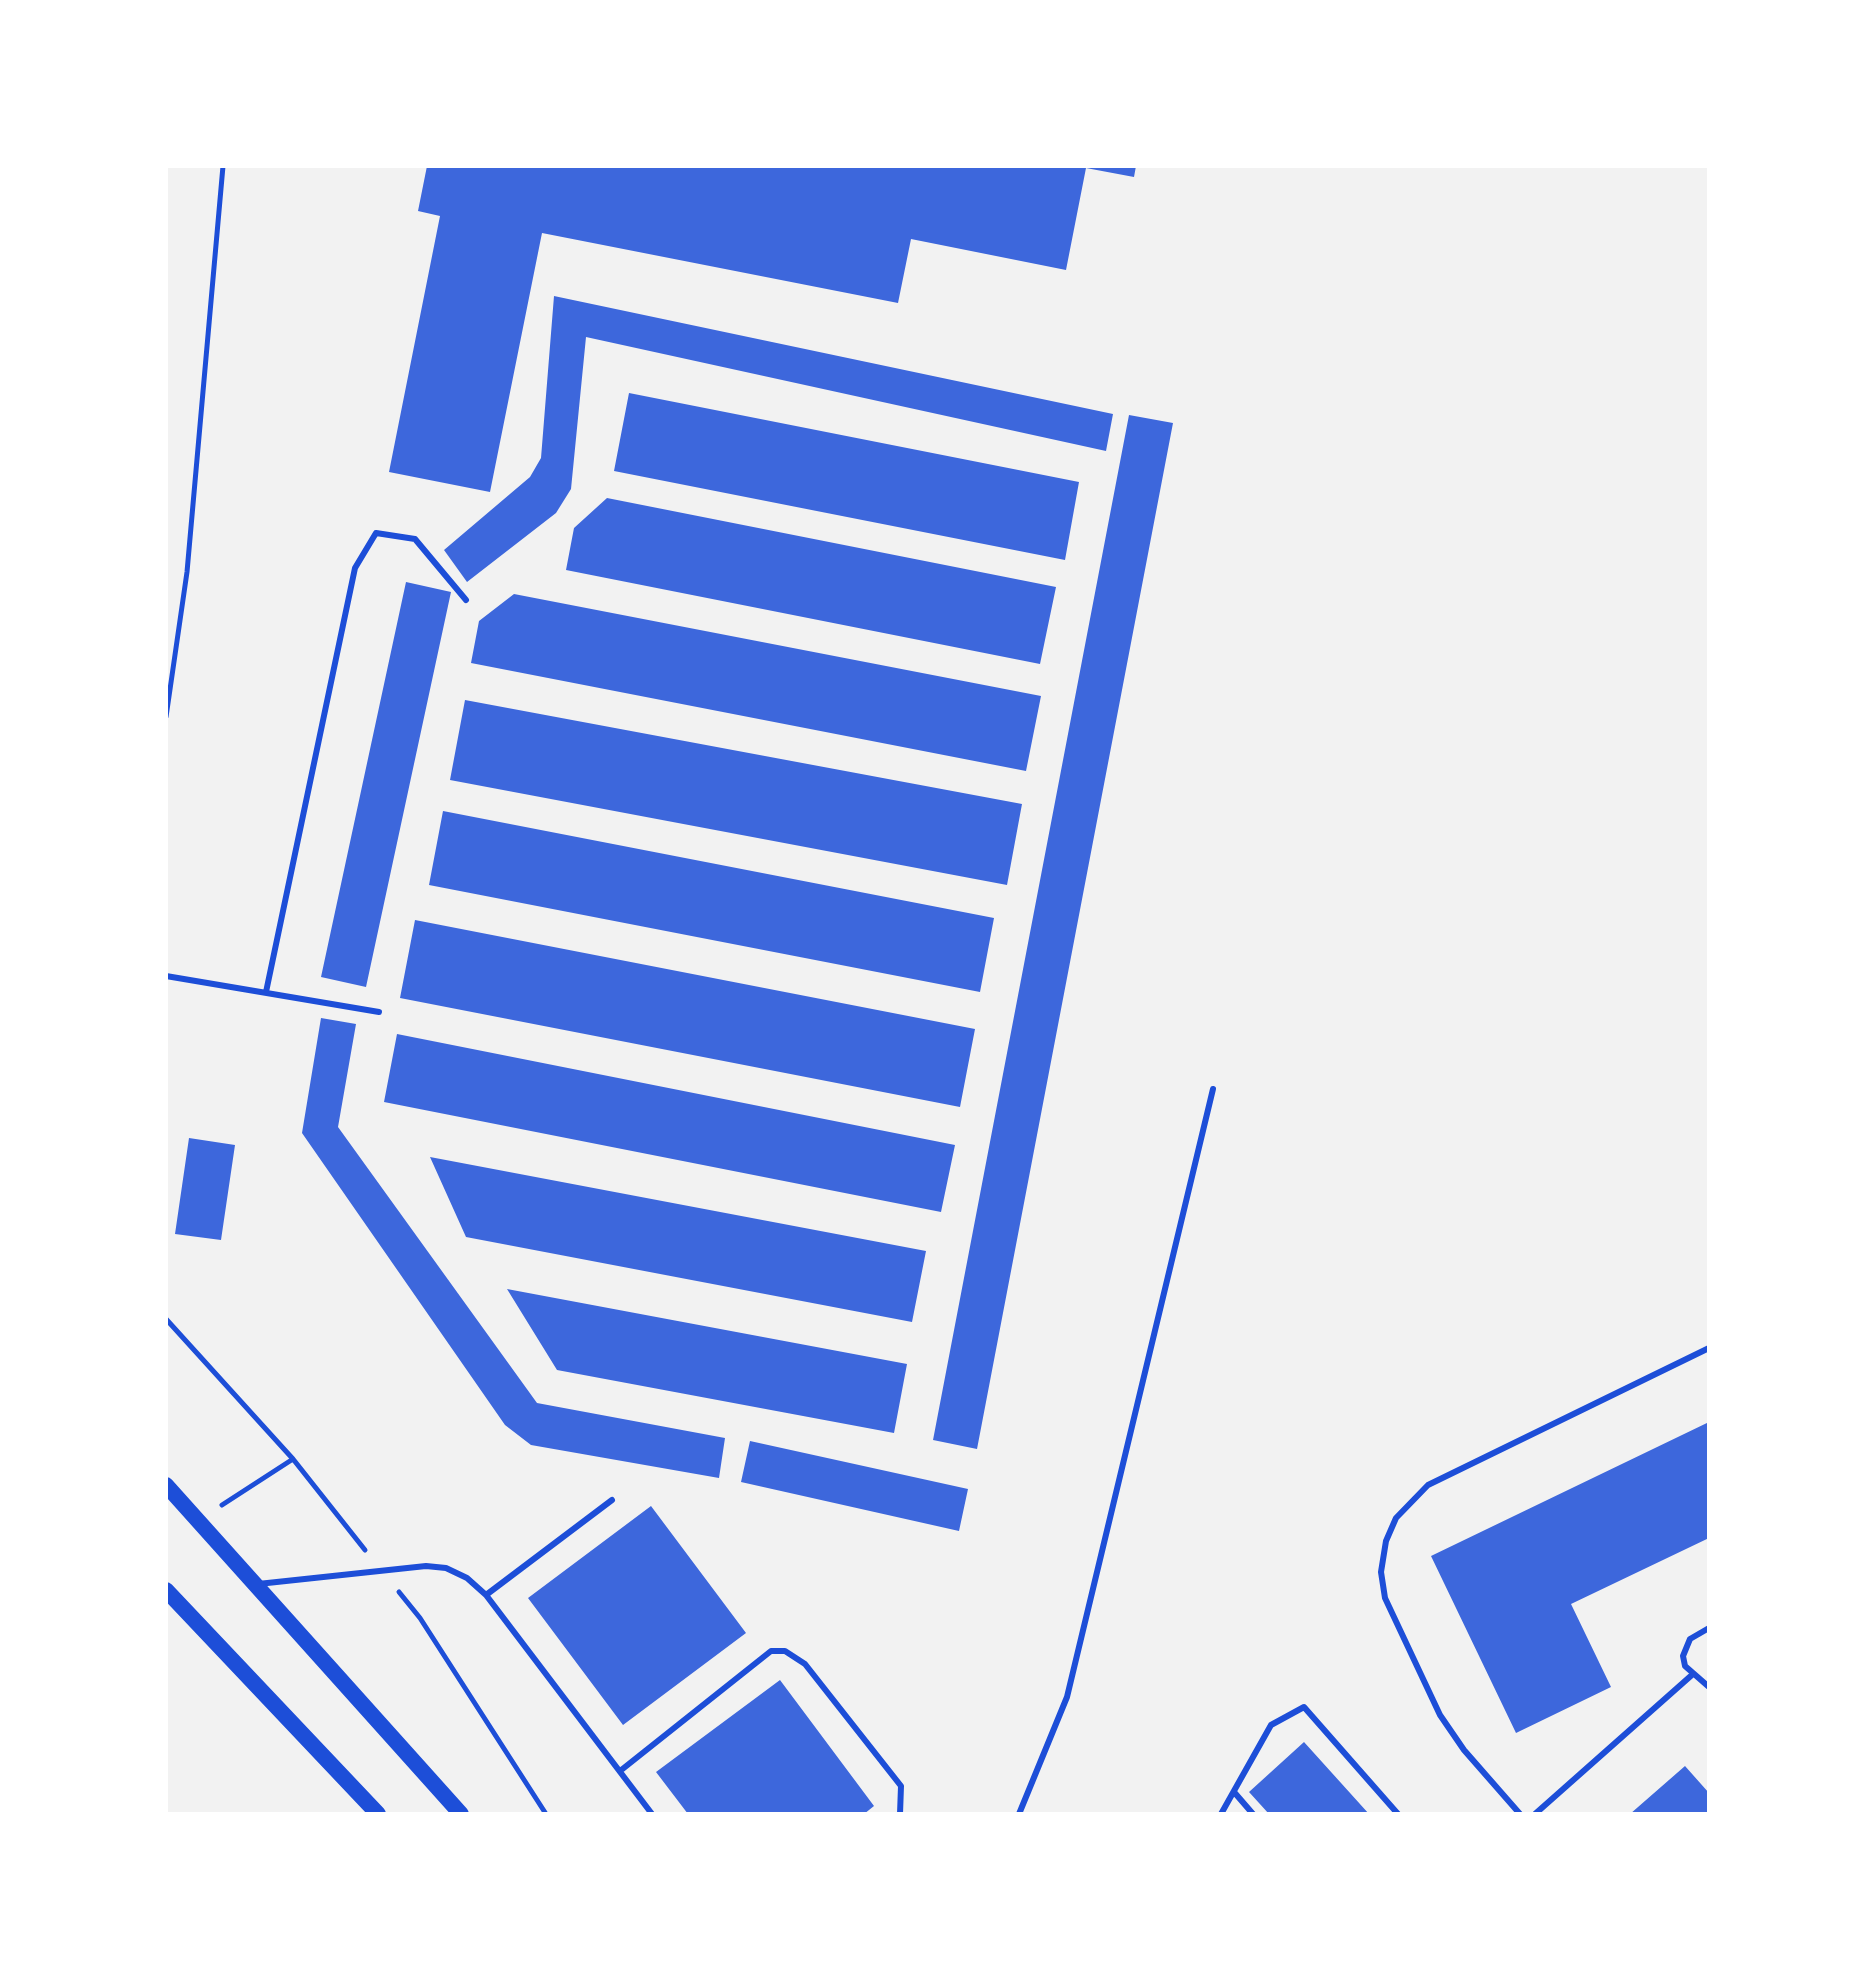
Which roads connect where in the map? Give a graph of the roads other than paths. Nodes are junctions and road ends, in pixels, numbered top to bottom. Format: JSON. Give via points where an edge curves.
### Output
{"nodes":[{"id":1,"x":466,"y":600,"type":"dead end"},
{"id":2,"x":166,"y":976,"type":"edge"},
{"id":3,"x":266,"y":992,"type":"junction"},
{"id":4,"x":379,"y":1012,"type":"dead end"},
{"id":5,"x":1213,"y":1089,"type":"dead end"},
{"id":6,"x":1709,"y":1348,"type":"edge"},
{"id":7,"x":166,"y":1485,"type":"edge"},
{"id":8,"x":612,"y":1500,"type":"dead end"},
{"id":9,"x":255,"y":1584,"type":"junction"},
{"id":10,"x":166,"y":1590,"type":"edge"},
{"id":11,"x":486,"y":1595,"type":"junction"},
{"id":12,"x":1709,"y":1628,"type":"edge"},
{"id":13,"x":1693,"y":1674,"type":"junction"},
{"id":14,"x":1709,"y":1687,"type":"edge"},
{"id":15,"x":620,"y":1771,"type":"junction"},
{"id":16,"x":1234,"y":1792,"type":"junction"},
{"id":17,"x":378,"y":1814,"type":"edge"},
{"id":18,"x":461,"y":1814,"type":"edge"},
{"id":19,"x":652,"y":1814,"type":"edge"},
{"id":20,"x":900,"y":1814,"type":"edge"},
{"id":21,"x":1019,"y":1814,"type":"edge"},
{"id":22,"x":1221,"y":1814,"type":"edge"},
{"id":23,"x":1253,"y":1814,"type":"edge"},
{"id":24,"x":1398,"y":1814,"type":"edge"},
{"id":25,"x":1520,"y":1814,"type":"edge"},
{"id":26,"x":1535,"y":1814,"type":"edge"}],
"edges":[{"from":1,"to":3,"type":"lane","via":[[415,539],[376,533],[355,568]]},
{"from":2,"to":3,"type":"lane"},
{"from":3,"to":4,"type":"lane"},
{"from":5,"to":21,"type":"lane","via":[[1067,1697]]},
{"from":6,"to":25,"type":"lane","via":[[1428,1485],[1396,1518],[1386,1541],[1381,1572],[1385,1598],[1440,1715]]},
{"from":7,"to":9,"type":"main road"},
{"from":8,"to":11,"type":"lane"},
{"from":9,"to":11,"type":"lane","via":[[426,1566],[467,1578]]},
{"from":9,"to":18,"type":"main road"},
{"from":10,"to":17,"type":"main road"},
{"from":11,"to":15,"type":"lane"},
{"from":12,"to":13,"type":"lane","via":[[1684,1648],[1685,1666]]},
{"from":13,"to":14,"type":"lane"},
{"from":13,"to":26,"type":"lane"},
{"from":15,"to":19,"type":"lane"},
{"from":15,"to":20,"type":"lane","via":[[771,1651],[785,1651],[805,1664],[901,1786]]},
{"from":16,"to":22,"type":"lane"},
{"from":16,"to":23,"type":"lane"},
{"from":16,"to":24,"type":"lane","via":[[1271,1725],[1304,1707]]}]}
